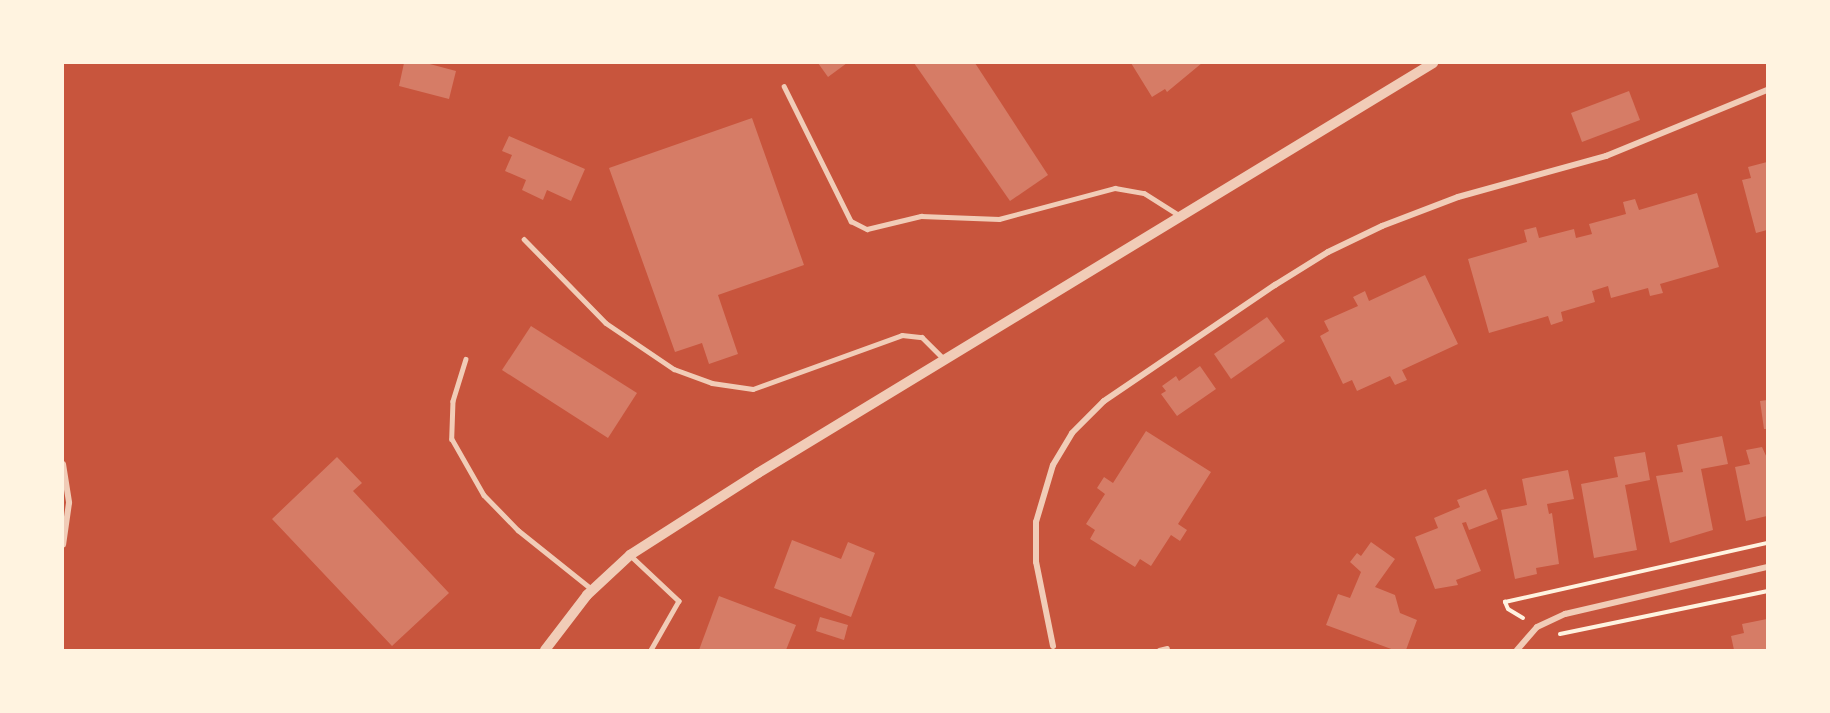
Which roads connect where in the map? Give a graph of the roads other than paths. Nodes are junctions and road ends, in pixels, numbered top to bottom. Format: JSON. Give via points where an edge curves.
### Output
{"nodes":[{"id":1,"x":1433,"y":63,"type":"edge"},
{"id":2,"x":783,"y":86,"type":"dead end"},
{"id":3,"x":1767,"y":90,"type":"edge"},
{"id":4,"x":1181,"y":217,"type":"junction"},
{"id":5,"x":524,"y":239,"type":"dead end"},
{"id":6,"x":466,"y":359,"type":"dead end"},
{"id":7,"x":945,"y":360,"type":"junction"},
{"id":8,"x":63,"y":464,"type":"edge"},
{"id":9,"x":63,"y":545,"type":"edge"},
{"id":10,"x":630,"y":555,"type":"junction"},
{"id":11,"x":1767,"y":567,"type":"edge"},
{"id":12,"x":593,"y":590,"type":"junction"},
{"id":13,"x":1054,"y":648,"type":"edge"},
{"id":14,"x":1167,"y":648,"type":"dead end"},
{"id":15,"x":545,"y":650,"type":"edge"},
{"id":16,"x":651,"y":650,"type":"edge"},
{"id":17,"x":1159,"y":650,"type":"edge"},
{"id":18,"x":1517,"y":650,"type":"edge"}],
"edges":[{"from":1,"to":4,"type":"street"},
{"from":2,"to":4,"type":"lane","via":[[851,221],[867,229],[921,216],[999,219],[1115,188],[1144,193]]},
{"from":3,"to":13,"type":"street","via":[[1606,156],[1458,197],[1382,226],[1328,252],[1275,285],[1104,401],[1072,433],[1053,465],[1036,522],[1036,562]]},
{"from":4,"to":7,"type":"street"},
{"from":5,"to":7,"type":"lane","via":[[606,323],[674,369],[712,383],[753,389],[902,335],[922,338]]},
{"from":6,"to":12,"type":"lane","via":[[453,401],[452,439],[484,495],[518,530]]},
{"from":7,"to":10,"type":"street"},
{"from":8,"to":9,"type":"street","via":[[69,503]]},
{"from":10,"to":12,"type":"street"},
{"from":10,"to":16,"type":"lane","via":[[679,601]]},
{"from":11,"to":18,"type":"street","via":[[1565,614],[1537,627]]},
{"from":12,"to":15,"type":"street"},
{"from":14,"to":17,"type":"lane"}]}
